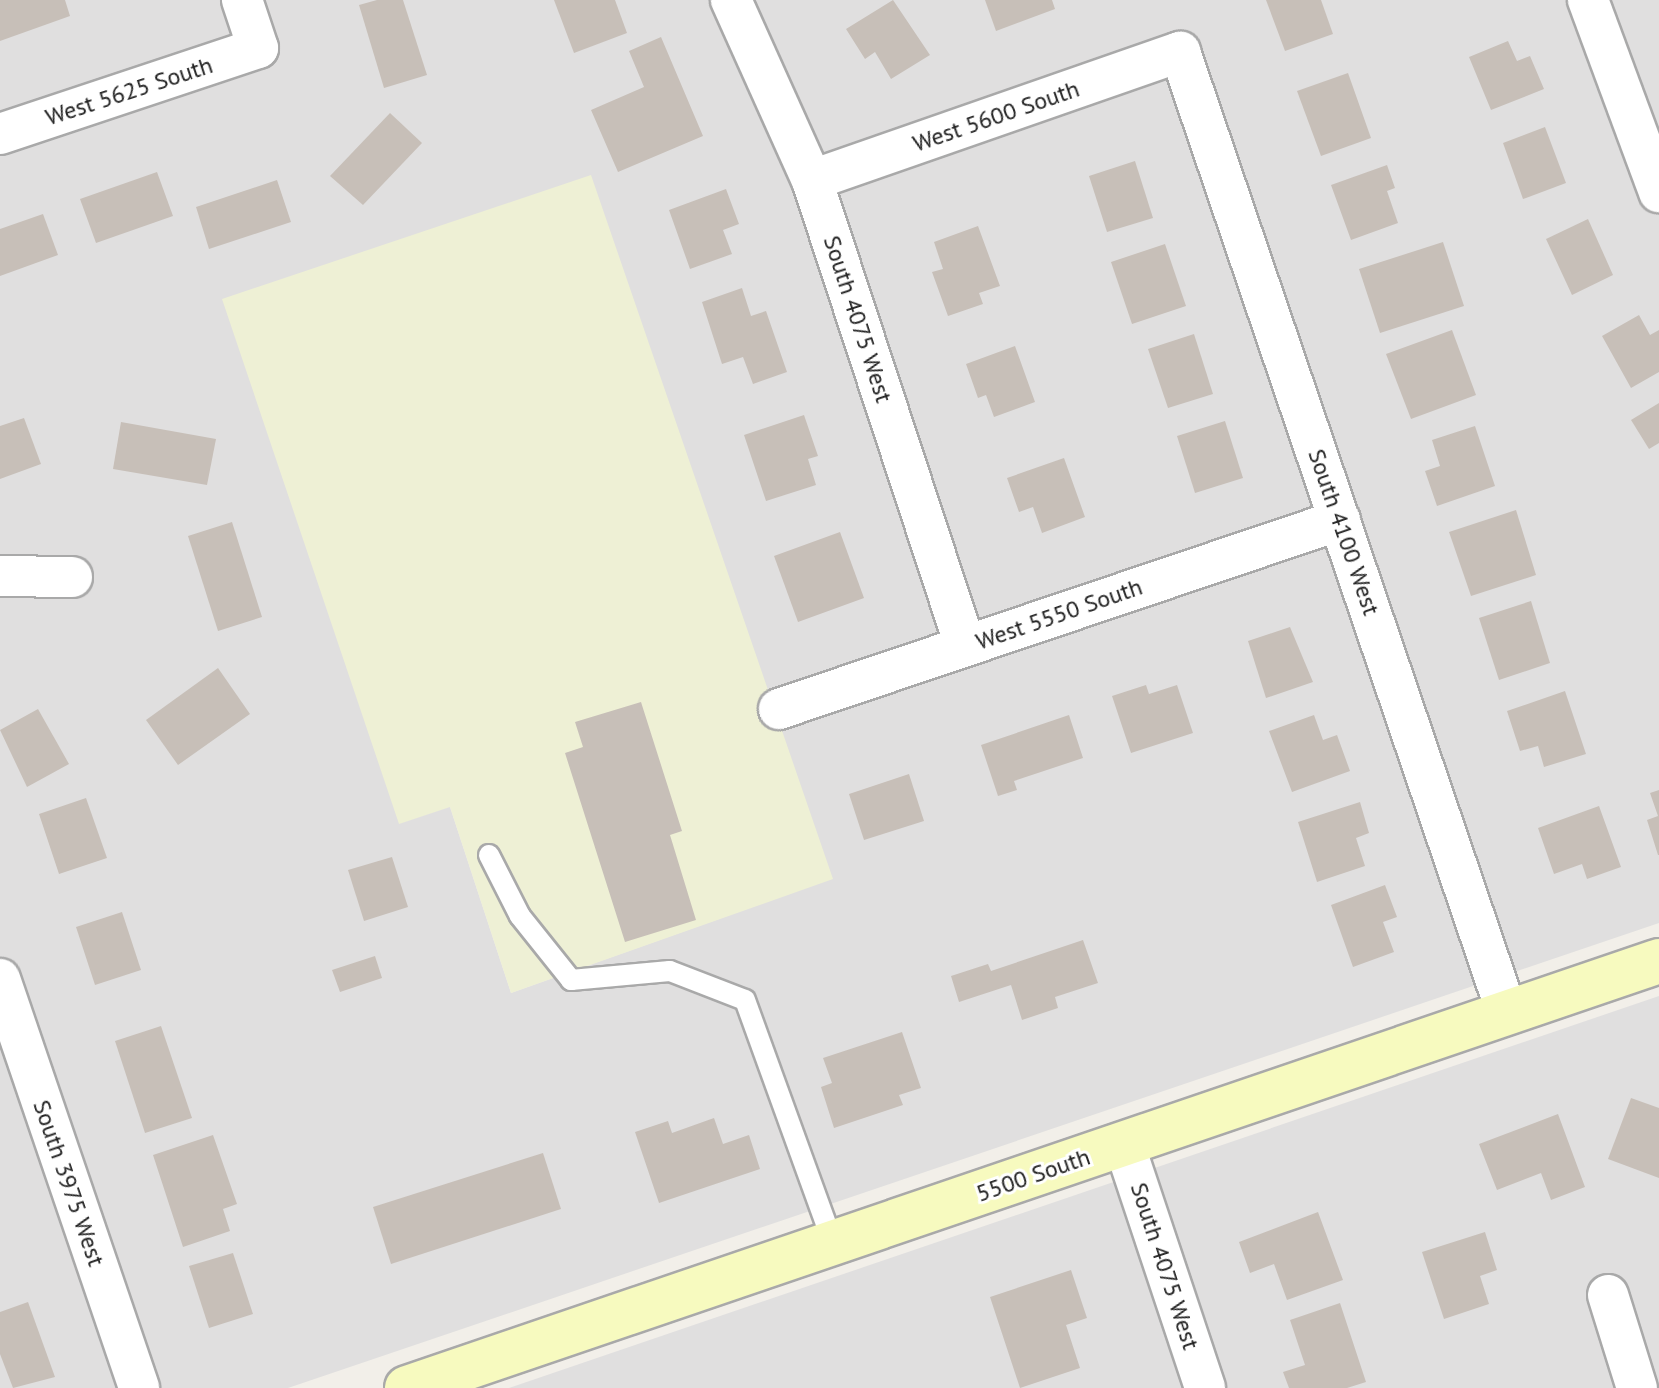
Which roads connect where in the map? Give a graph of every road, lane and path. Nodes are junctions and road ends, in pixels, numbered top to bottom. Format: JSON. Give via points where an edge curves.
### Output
{"nodes":[{"id":1,"x":242,"y":0,"type":"edge"},
{"id":2,"x":731,"y":0,"type":"edge"},
{"id":3,"x":1588,"y":0,"type":"edge"},
{"id":4,"x":1180,"y":52,"type":"joint"},
{"id":5,"x":0,"y":134,"type":"edge"},
{"id":6,"x":812,"y":180,"type":"junction"},
{"id":7,"x":1659,"y":192,"type":"edge"},
{"id":8,"x":1340,"y":520,"type":"junction"},
{"id":9,"x":0,"y":576,"type":"edge"},
{"id":10,"x":72,"y":577,"type":"dead end"},
{"id":11,"x":965,"y":646,"type":"junction"},
{"id":12,"x":779,"y":709,"type":"dead end"},
{"id":13,"x":489,"y":855,"type":"dead end"},
{"id":14,"x":1659,"y":961,"type":"edge"},
{"id":15,"x":0,"y":979,"type":"edge"},
{"id":16,"x":1507,"y":1013,"type":"junction"},
{"id":17,"x":14,"y":1063,"type":"edge"},
{"id":18,"x":1124,"y":1144,"type":"junction"},
{"id":19,"x":833,"y":1243,"type":"junction"},
{"id":20,"x":1608,"y":1295,"type":"dead end"},
{"id":21,"x":139,"y":1388,"type":"edge"},
{"id":22,"x":407,"y":1388,"type":"edge"},
{"id":23,"x":1205,"y":1388,"type":"edge"},
{"id":24,"x":1637,"y":1388,"type":"edge"}],
"edges":[{"from":1,"to":5,"type":"street","name":"West 5625 South","via":[[258,48]]},
{"from":2,"to":6,"type":"street","name":"South 4075 West"},
{"from":3,"to":7,"type":"street"},
{"from":4,"to":6,"type":"street","name":"West 5600 South"},
{"from":4,"to":8,"type":"street","name":"South 4100 West"},
{"from":6,"to":11,"type":"street","name":"South 4075 West"},
{"from":8,"to":11,"type":"street","name":"West 5550 South"},
{"from":8,"to":16,"type":"street","name":"South 4100 West"},
{"from":9,"to":10,"type":"street"},
{"from":11,"to":12,"type":"street","name":"West 5550 South"},
{"from":13,"to":19,"type":"lane","via":[[520,916],[571,980],[670,971],[745,1000]]},
{"from":14,"to":16,"type":"main road","name":"5500 South"},
{"from":15,"to":17,"type":"street","name":"South 3975 West"},
{"from":16,"to":18,"type":"main road","name":"5500 South"},
{"from":17,"to":21,"type":"street","name":"South 3975 West"},
{"from":18,"to":19,"type":"main road","name":"5500 South"},
{"from":18,"to":23,"type":"street","name":"South 4075 West"},
{"from":19,"to":22,"type":"main road","name":"5500 South"},
{"from":20,"to":24,"type":"street"}]}
